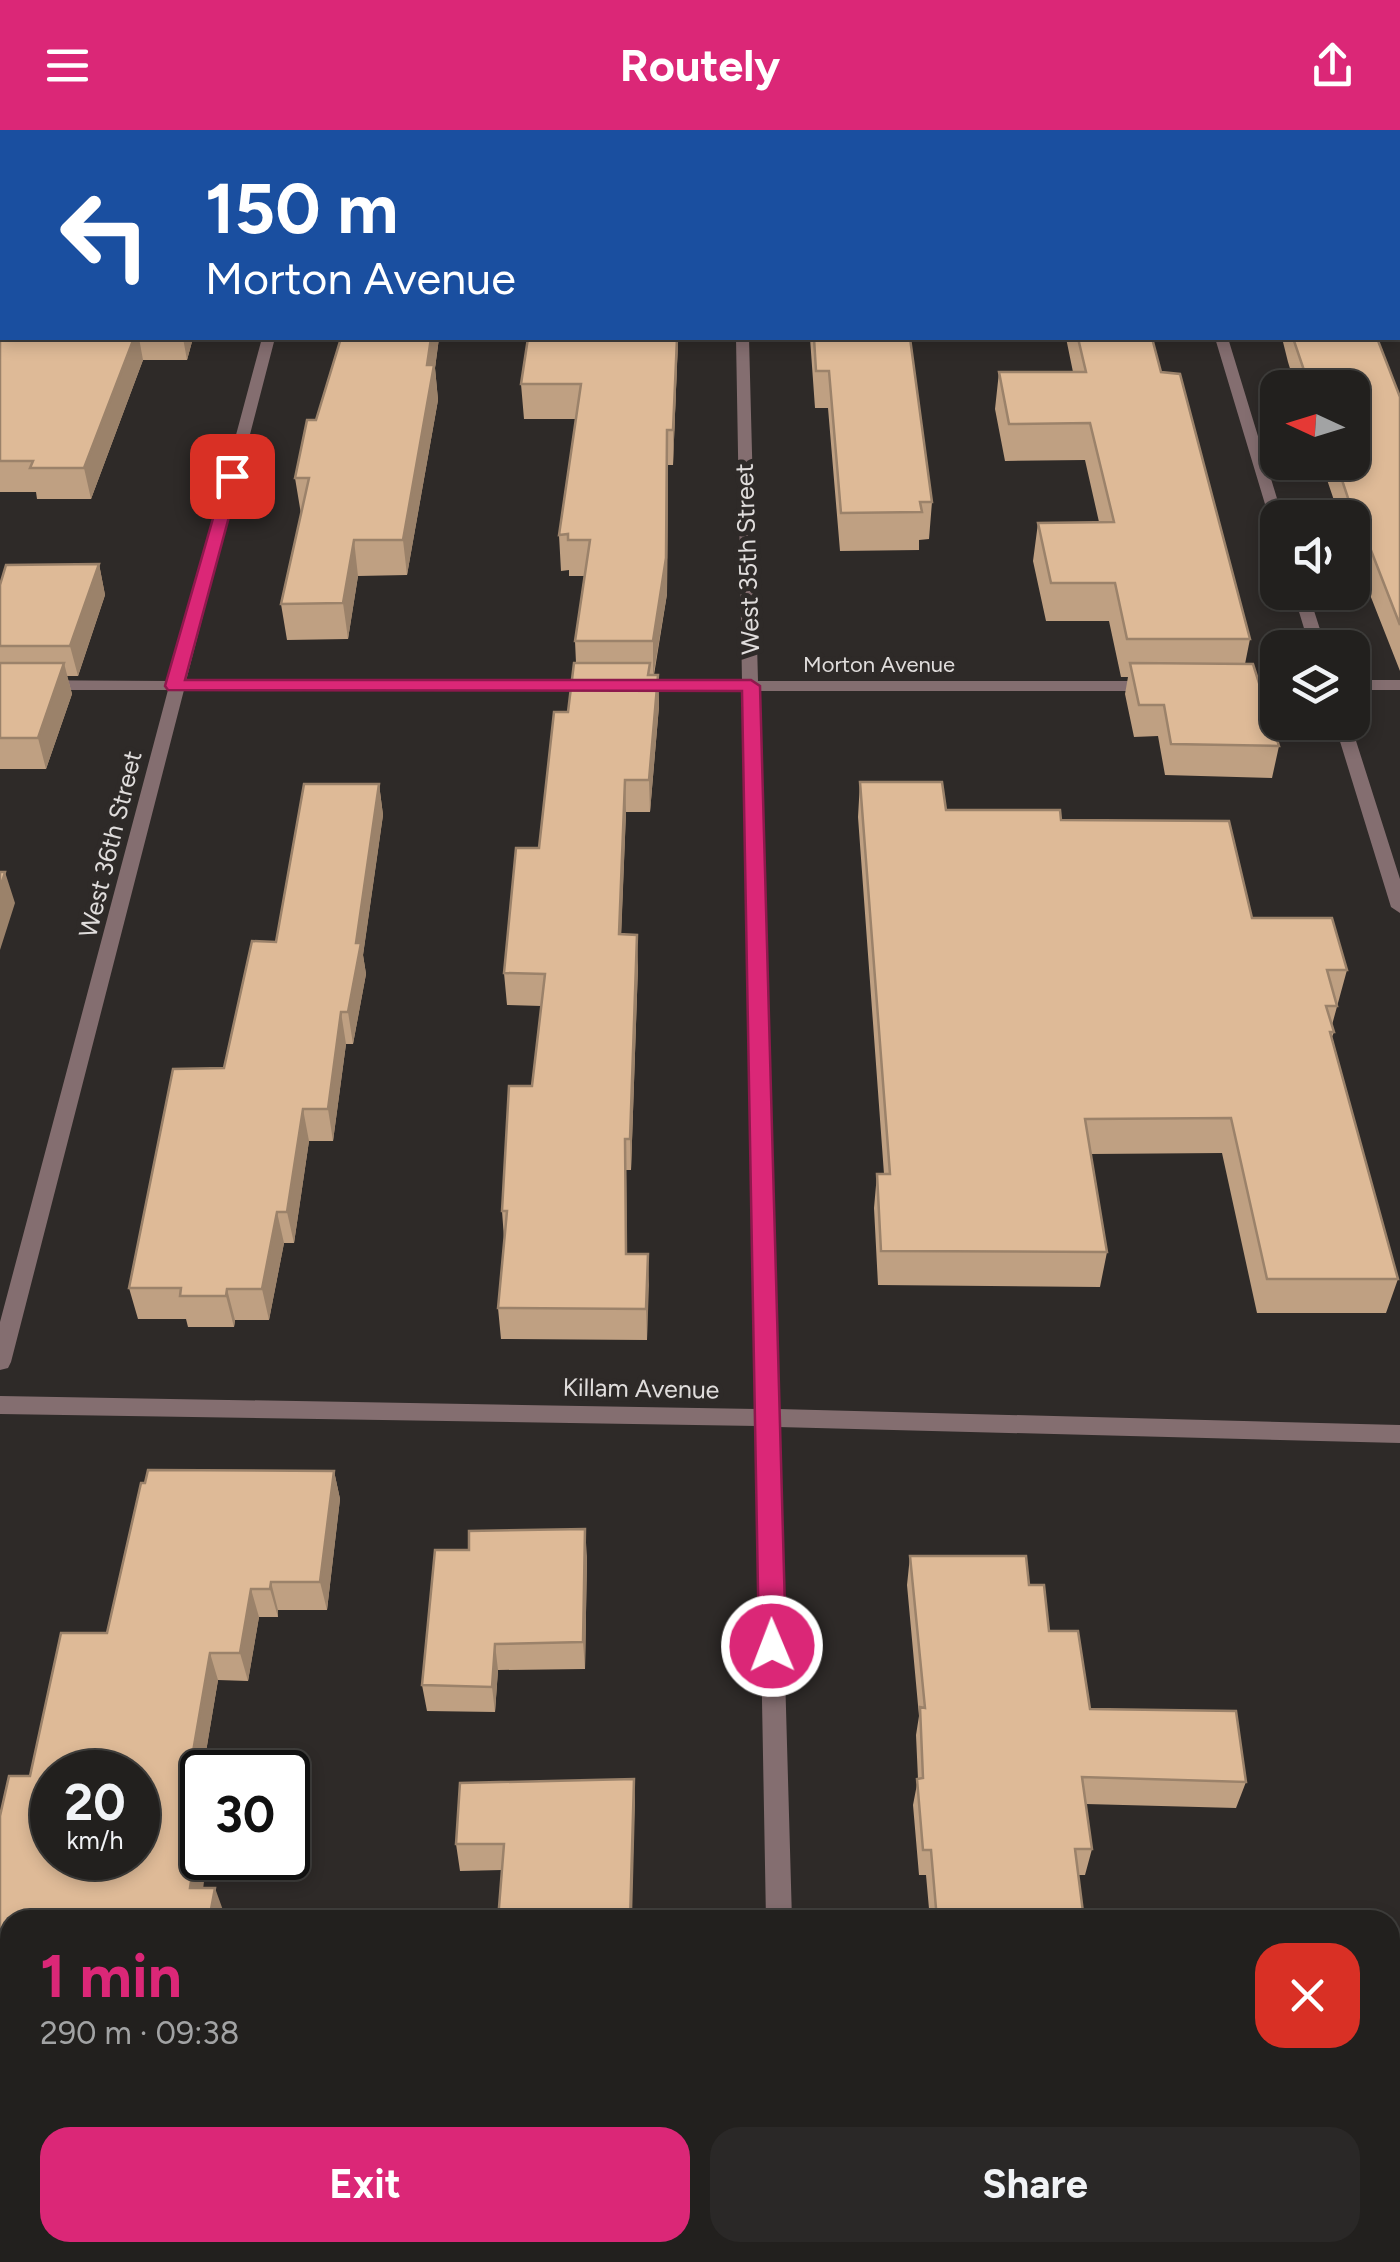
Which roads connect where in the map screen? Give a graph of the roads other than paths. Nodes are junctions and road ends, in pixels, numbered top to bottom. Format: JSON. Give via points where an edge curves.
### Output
{"nodes":[{"id":1,"x":267,"y":340,"type":"edge"},
{"id":2,"x":742,"y":340,"type":"edge"},
{"id":3,"x":1222,"y":340,"type":"edge"},
{"id":4,"x":1271,"y":500,"type":"edge"},
{"id":5,"x":0,"y":685,"type":"edge"},
{"id":6,"x":174,"y":686,"type":"junction"},
{"id":7,"x":751,"y":686,"type":"junction"},
{"id":8,"x":1175,"y":686,"type":"edge"},
{"id":9,"x":1214,"y":686,"type":"edge"},
{"id":10,"x":1260,"y":686,"type":"edge"},
{"id":11,"x":1370,"y":686,"type":"edge"},
{"id":12,"x":1400,"y":686,"type":"edge"},
{"id":13,"x":1348,"y":740,"type":"edge"},
{"id":14,"x":1400,"y":907,"type":"edge"},
{"id":15,"x":0,"y":1362,"type":"edge"},
{"id":16,"x":0,"y":1406,"type":"edge"},
{"id":17,"x":769,"y":1418,"type":"junction"},
{"id":18,"x":1400,"y":1434,"type":"edge"},
{"id":19,"x":779,"y":1910,"type":"edge"}],
"edges":[{"from":1,"to":6,"type":"street","name":"West 36th Street"},
{"from":2,"to":7,"type":"street","name":"West 35th Street"},
{"from":3,"to":4,"type":"street"},
{"from":5,"to":6,"type":"street","name":"Morton Avenue"},
{"from":6,"to":7,"type":"street","name":"Morton Avenue"},
{"from":6,"to":15,"type":"street","name":"West 36th Street"},
{"from":7,"to":8,"type":"street","name":"Morton Avenue"},
{"from":7,"to":17,"type":"street","name":"West 35th Street"},
{"from":9,"to":10,"type":"street"},
{"from":11,"to":12,"type":"street"},
{"from":13,"to":14,"type":"street"},
{"from":16,"to":17,"type":"street","name":"Killam Avenue"},
{"from":17,"to":18,"type":"street","name":"Killam Avenue"},
{"from":17,"to":19,"type":"street","name":"West 35th Street"}]}
